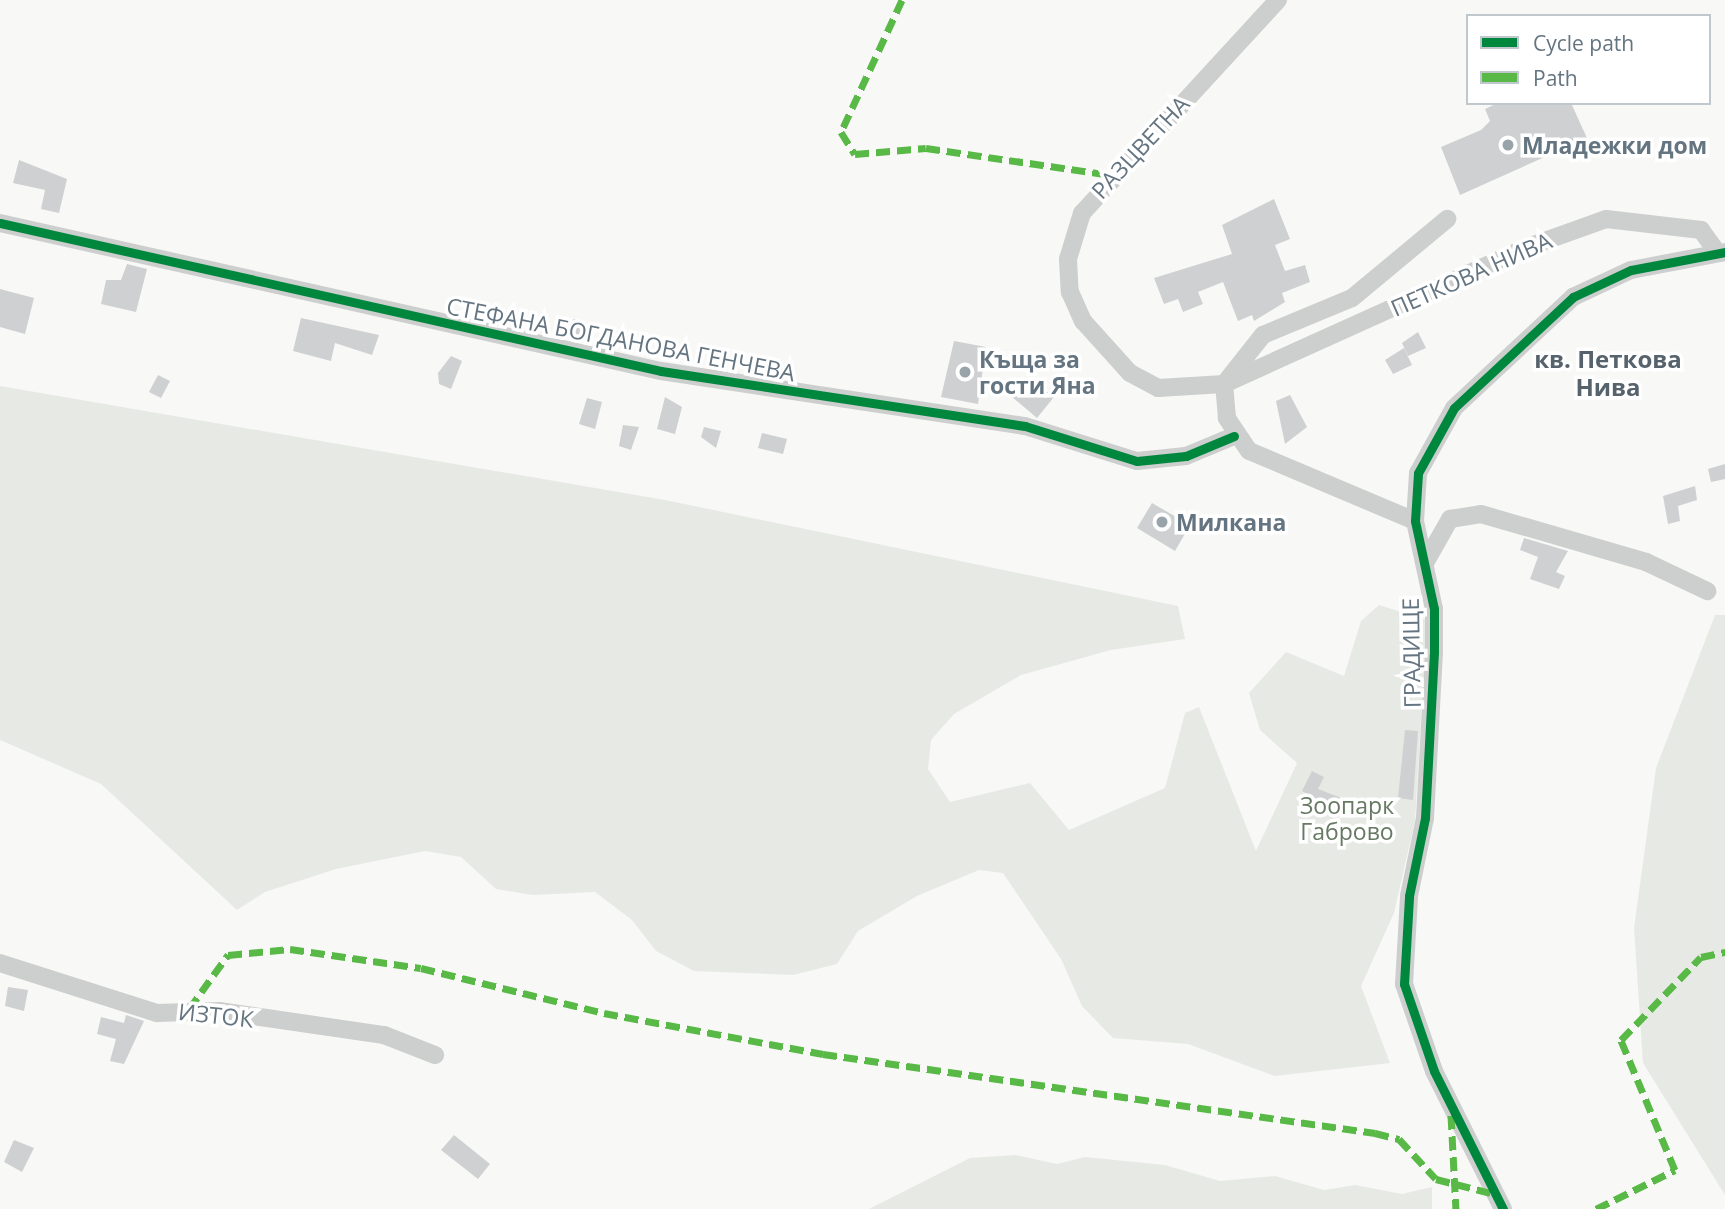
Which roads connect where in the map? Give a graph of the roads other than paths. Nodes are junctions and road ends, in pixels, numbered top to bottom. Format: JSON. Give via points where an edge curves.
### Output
{"nodes":[{"id":1,"x":1278,"y":0,"type":"edge"},
{"id":2,"x":1447,"y":219,"type":"dead end"},
{"id":3,"x":0,"y":223,"type":"edge"},
{"id":4,"x":1721,"y":252,"type":"edge"},
{"id":5,"x":1224,"y":384,"type":"junction"},
{"id":6,"x":1234,"y":436,"type":"junction"},
{"id":7,"x":1415,"y":521,"type":"junction"},
{"id":8,"x":1425,"y":563,"type":"junction"},
{"id":9,"x":1707,"y":591,"type":"dead end"},
{"id":10,"x":0,"y":963,"type":"edge"},
{"id":11,"x":435,"y":1055,"type":"dead end"},
{"id":12,"x":1503,"y":1209,"type":"edge"}],
"edges":[{"from":1,"to":5,"type":"street","name":"РАЗЦВЕТНА","via":[[1098,190],[1082,213],[1068,259],[1070,292],[1083,321],[1130,373],[1158,387]]},
{"from":2,"to":5,"type":"street","via":[[1352,298],[1263,335]]},
{"from":3,"to":6,"type":"street","name":"СТЕФАНА БОГДАНОВА ГЕНЧЕВА","via":[[662,371],[1025,426],[1137,461],[1186,456]]},
{"from":4,"to":5,"type":"street","name":"ПЕТКОВА НИВА","via":[[1701,230],[1606,219],[1528,247]]},
{"from":4,"to":7,"type":"street","name":"ГРАДИЩЕ","via":[[1631,270],[1554,311],[1454,408],[1418,473]]},
{"from":5,"to":6,"type":"street"},
{"from":6,"to":7,"type":"street","via":[[1249,451]]},
{"from":7,"to":8,"type":"street","name":"ГРАДИЩЕ"},
{"from":8,"to":9,"type":"street","via":[[1450,519],[1480,514],[1646,562]]},
{"from":8,"to":12,"type":"street","name":"ГРАДИЩЕ","via":[[1434,609],[1430,764],[1402,954],[1404,984],[1434,1071]]},
{"from":10,"to":11,"type":"street","name":"ИЗТОК","via":[[158,1013],[219,1011],[384,1035]]}]}
